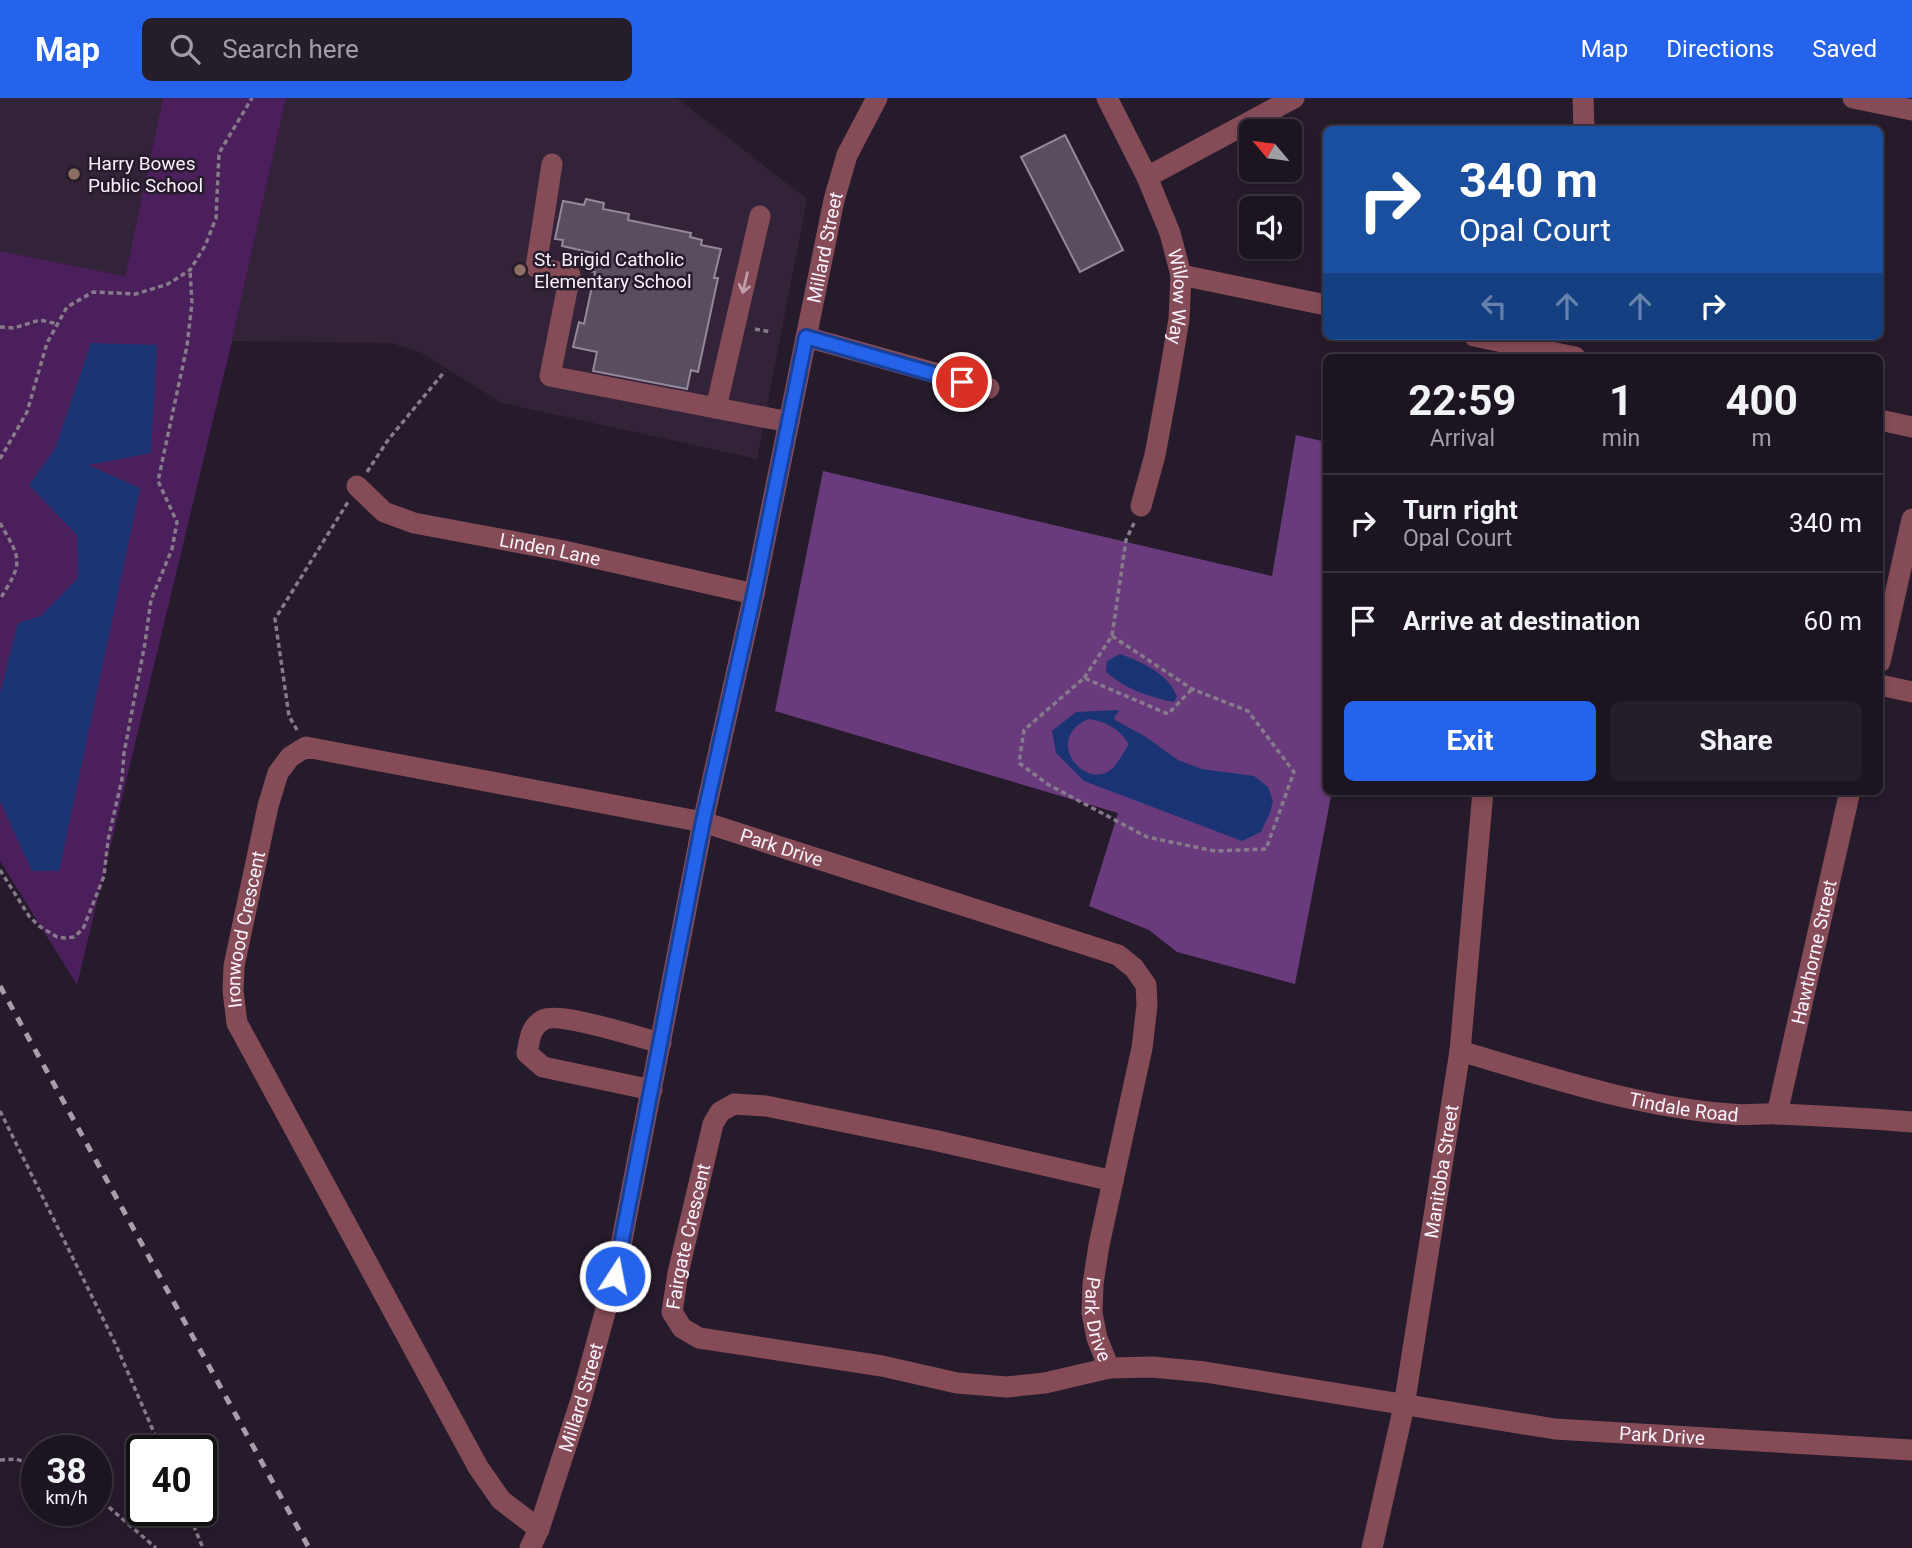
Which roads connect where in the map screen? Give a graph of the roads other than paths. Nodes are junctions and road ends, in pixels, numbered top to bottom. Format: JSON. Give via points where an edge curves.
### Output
{"nodes":[{"id":1,"x":1107,"y":98,"type":"edge"},
{"id":2,"x":1294,"y":98,"type":"edge"},
{"id":3,"x":1583,"y":98,"type":"edge"},
{"id":4,"x":1853,"y":98,"type":"edge"},
{"id":5,"x":874,"y":99,"type":"edge"},
{"id":6,"x":1912,"y":110,"type":"edge"},
{"id":7,"x":1584,"y":126,"type":"edge"},
{"id":8,"x":552,"y":164,"type":"dead end"},
{"id":9,"x":1147,"y":177,"type":"junction"},
{"id":10,"x":760,"y":216,"type":"dead end"},
{"id":11,"x":1181,"y":275,"type":"junction"},
{"id":12,"x":1323,"y":304,"type":"edge"},
{"id":13,"x":806,"y":337,"type":"junction"},
{"id":14,"x":1498,"y":340,"type":"edge"},
{"id":15,"x":1546,"y":348,"type":"edge"},
{"id":16,"x":1565,"y":354,"type":"edge"},
{"id":17,"x":989,"y":388,"type":"dead end"},
{"id":18,"x":716,"y":408,"type":"junction"},
{"id":19,"x":1883,"y":421,"type":"edge"},
{"id":20,"x":789,"y":422,"type":"junction"},
{"id":21,"x":1912,"y":427,"type":"edge"},
{"id":22,"x":357,"y":486,"type":"road end"},
{"id":23,"x":1142,"y":506,"type":"road end"},
{"id":24,"x":1912,"y":519,"type":"edge"},
{"id":25,"x":754,"y":594,"type":"junction"},
{"id":26,"x":1883,"y":649,"type":"edge"},
{"id":27,"x":1883,"y":686,"type":"edge"},
{"id":28,"x":1912,"y":692,"type":"edge"},
{"id":29,"x":1483,"y":795,"type":"edge"},
{"id":30,"x":1849,"y":795,"type":"edge"},
{"id":31,"x":703,"y":821,"type":"junction"},
{"id":32,"x":661,"y":1043,"type":"junction"},
{"id":33,"x":1460,"y":1051,"type":"junction"},
{"id":34,"x":652,"y":1090,"type":"junction"},
{"id":35,"x":1777,"y":1114,"type":"junction"},
{"id":36,"x":1912,"y":1122,"type":"edge"},
{"id":37,"x":1113,"y":1181,"type":"junction"},
{"id":38,"x":1109,"y":1368,"type":"junction"},
{"id":39,"x":1404,"y":1406,"type":"junction"},
{"id":40,"x":1912,"y":1450,"type":"edge"},
{"id":41,"x":535,"y":1538,"type":"edge"},
{"id":42,"x":1372,"y":1548,"type":"edge"}],
"edges":[{"from":1,"to":9,"type":"street","name":"Willow Way"},
{"from":2,"to":9,"type":"street"},
{"from":3,"to":7,"type":"street"},
{"from":4,"to":6,"type":"street"},
{"from":5,"to":13,"type":"street","name":"Millard Street","via":[[840,177]]},
{"from":8,"to":18,"type":"street","via":[[536,267],[570,275],[550,376]]},
{"from":9,"to":11,"type":"street","name":"Willow Way"},
{"from":10,"to":18,"type":"street","one_way":true},
{"from":11,"to":12,"type":"street"},
{"from":11,"to":23,"type":"street","name":"Willow Way","via":[[1179,319]]},
{"from":13,"to":17,"type":"street"},
{"from":13,"to":20,"type":"street","name":"Millard Street"},
{"from":14,"to":15,"type":"street"},
{"from":15,"to":16,"type":"street"},
{"from":18,"to":20,"type":"street"},
{"from":19,"to":21,"type":"street"},
{"from":20,"to":25,"type":"street","name":"Millard Street"},
{"from":22,"to":25,"type":"street","name":"Linden Lane","via":[[384,512],[414,523]]},
{"from":24,"to":26,"type":"street"},
{"from":25,"to":31,"type":"street","name":"Millard Street"},
{"from":27,"to":28,"type":"street"},
{"from":29,"to":33,"type":"street","name":"Manitoba Street"},
{"from":30,"to":35,"type":"street","name":"Hawthorne Street"},
{"from":31,"to":32,"type":"street","name":"Millard Street"},
{"from":31,"to":37,"type":"street","name":"Park Drive","via":[[1118,955],[1134,968],[1146,985],[1147,1005]]},
{"from":31,"to":41,"type":"street","name":"Ironwood Crescent","via":[[306,747],[290,757],[278,773],[268,806],[234,966],[237,1023],[478,1467]]},
{"from":32,"to":34,"type":"street","name":"Millard Street"},
{"from":32,"to":34,"type":"street","via":[[562,1017],[544,1018],[531,1031],[527,1053],[543,1067]]},
{"from":33,"to":35,"type":"street","name":"Tindale Road","via":[[1637,1101],[1733,1115]]},
{"from":33,"to":39,"type":"street","name":"Manitoba Street"},
{"from":34,"to":41,"type":"street","name":"Millard Street","via":[[600,1335]]},
{"from":35,"to":36,"type":"street","name":"Tindale Road"},
{"from":37,"to":38,"type":"street","name":"Park Drive","via":[[1093,1293],[1097,1338]]},
{"from":37,"to":38,"type":"street","name":"Fairgate Crescent","via":[[766,1106],[734,1104],[720,1112],[713,1124],[672,1312],[682,1328],[699,1338],[882,1366],[957,1383],[1045,1383]]},
{"from":38,"to":39,"type":"street","name":"Park Drive","via":[[1205,1371]]},
{"from":39,"to":40,"type":"street","name":"Park Drive","via":[[1555,1429]]},
{"from":39,"to":42,"type":"street","name":"Manitoba Street"}]}
